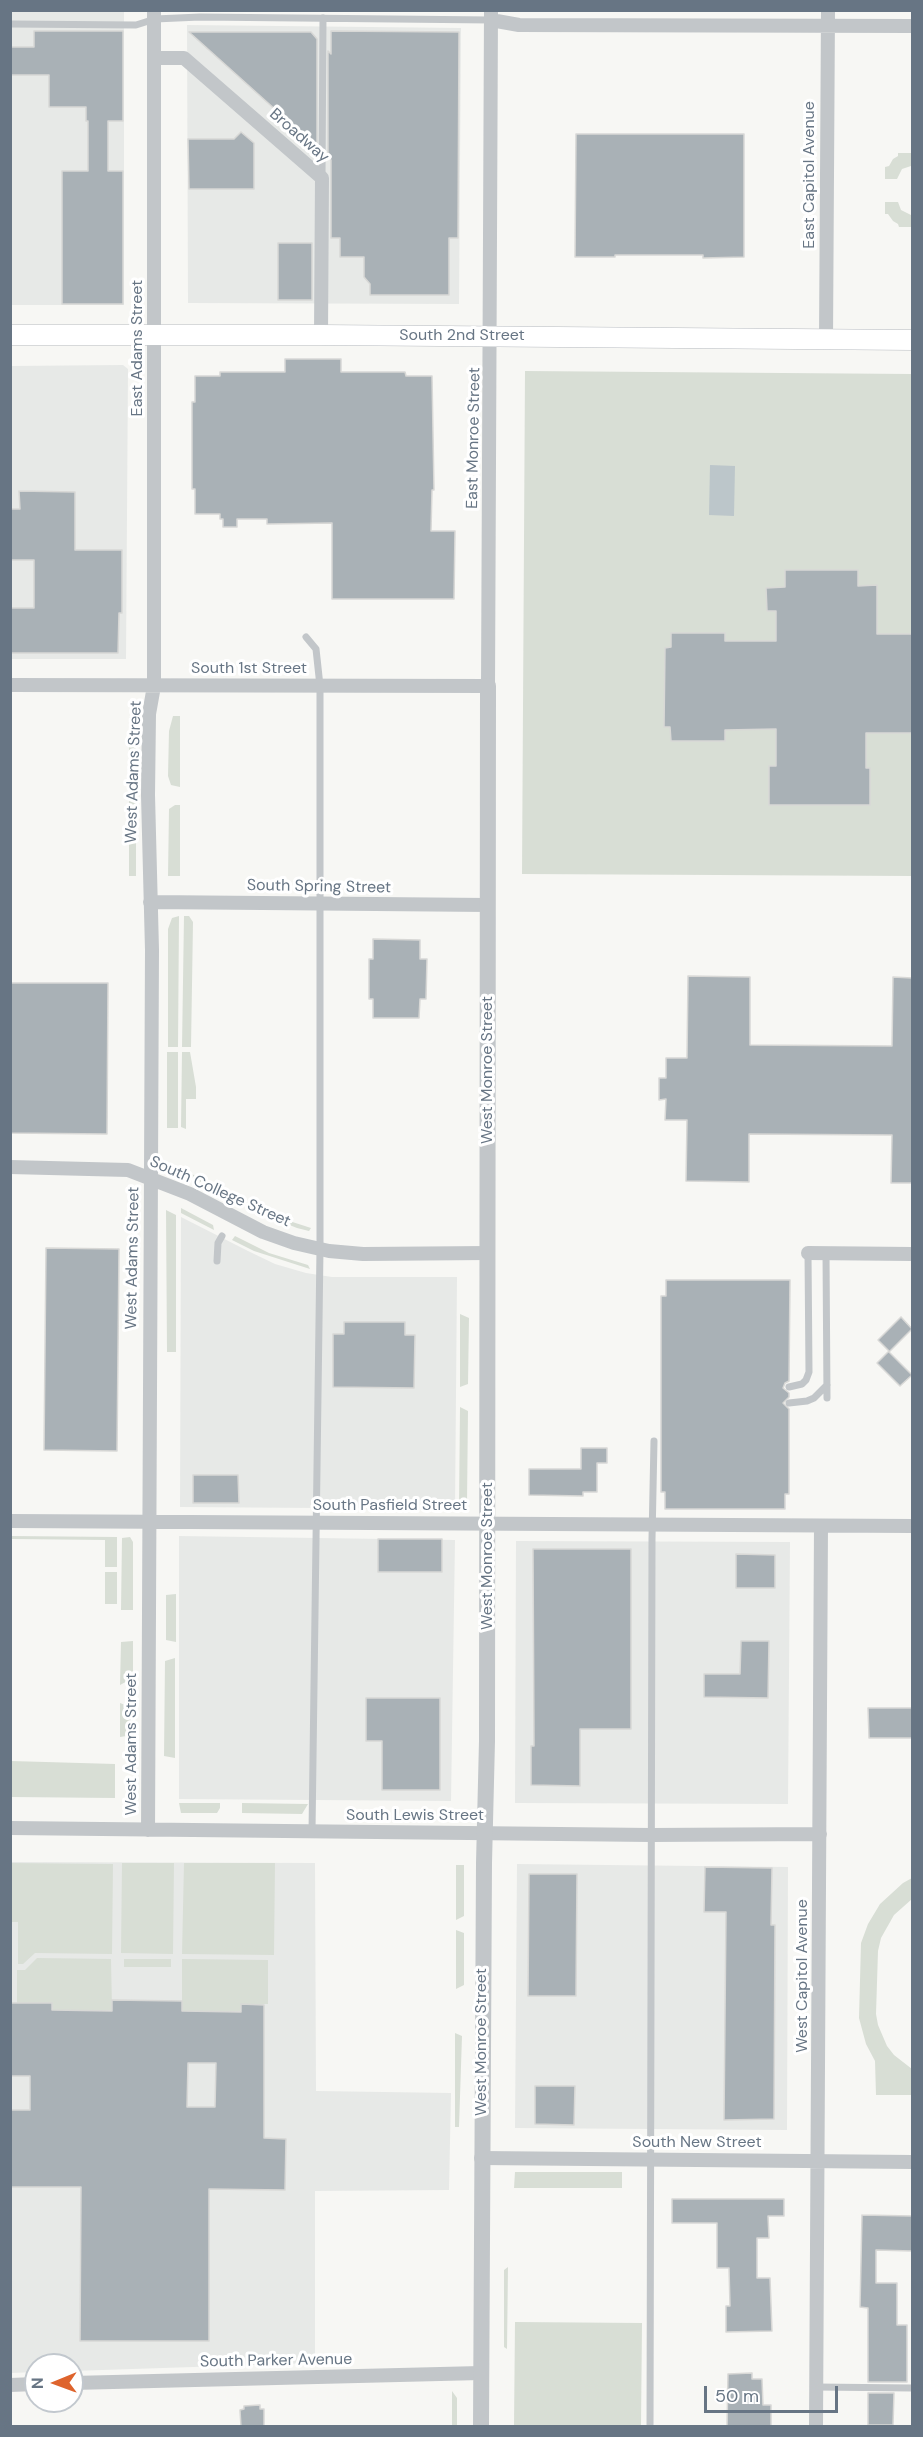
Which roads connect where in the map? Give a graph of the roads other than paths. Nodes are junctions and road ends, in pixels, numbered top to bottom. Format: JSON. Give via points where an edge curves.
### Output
{"nodes":[{"id":1,"x":828,"y":10,"type":"edge"},
{"id":2,"x":155,"y":15,"type":"edge"},
{"id":3,"x":491,"y":15,"type":"edge"},
{"id":4,"x":323,"y":18,"type":"junction"},
{"id":5,"x":10,"y":24,"type":"edge"},
{"id":6,"x":828,"y":26,"type":"junction"},
{"id":7,"x":912,"y":26,"type":"edge"},
{"id":8,"x":155,"y":58,"type":"junction"},
{"id":9,"x":322,"y":178,"type":"junction"},
{"id":10,"x":10,"y":335,"type":"edge"},
{"id":11,"x":155,"y":335,"type":"junction"},
{"id":12,"x":321,"y":335,"type":"junction"},
{"id":13,"x":491,"y":337,"type":"junction"},
{"id":14,"x":826,"y":340,"type":"junction"},
{"id":15,"x":912,"y":340,"type":"edge"},
{"id":16,"x":306,"y":637,"type":"dead end"},
{"id":17,"x":10,"y":686,"type":"edge"},
{"id":18,"x":154,"y":686,"type":"junction"},
{"id":19,"x":320,"y":686,"type":"junction"},
{"id":20,"x":488,"y":686,"type":"junction"},
{"id":21,"x":150,"y":902,"type":"junction"},
{"id":22,"x":320,"y":904,"type":"junction"},
{"id":23,"x":488,"y":905,"type":"junction"},
{"id":24,"x":10,"y":1167,"type":"edge"},
{"id":25,"x":151,"y":1178,"type":"junction"},
{"id":26,"x":222,"y":1236,"type":"dead end"},
{"id":27,"x":320,"y":1249,"type":"junction"},
{"id":28,"x":488,"y":1253,"type":"junction"},
{"id":29,"x":808,"y":1253,"type":"joint"},
{"id":30,"x":826,"y":1253,"type":"junction"},
{"id":31,"x":912,"y":1254,"type":"edge"},
{"id":32,"x":217,"y":1261,"type":"dead end"},
{"id":33,"x":827,"y":1385,"type":"junction"},
{"id":34,"x":789,"y":1386,"type":"dead end"},
{"id":35,"x":827,"y":1398,"type":"dead end"},
{"id":36,"x":789,"y":1403,"type":"dead end"},
{"id":37,"x":654,"y":1441,"type":"dead end"},
{"id":38,"x":10,"y":1521,"type":"edge"},
{"id":39,"x":149,"y":1522,"type":"junction"},
{"id":40,"x":317,"y":1522,"type":"junction"},
{"id":41,"x":488,"y":1522,"type":"junction"},
{"id":42,"x":653,"y":1525,"type":"junction"},
{"id":43,"x":821,"y":1526,"type":"junction"},
{"id":44,"x":912,"y":1526,"type":"edge"},
{"id":45,"x":10,"y":1828,"type":"edge"},
{"id":46,"x":148,"y":1830,"type":"junction"},
{"id":47,"x":312,"y":1832,"type":"junction"},
{"id":48,"x":484,"y":1833,"type":"junction"},
{"id":49,"x":820,"y":1834,"type":"junction"},
{"id":50,"x":651,"y":1835,"type":"junction"},
{"id":51,"x":481,"y":2158,"type":"junction"},
{"id":52,"x":652,"y":2160,"type":"junction"},
{"id":53,"x":819,"y":2161,"type":"junction"},
{"id":54,"x":912,"y":2162,"type":"edge"},
{"id":55,"x":481,"y":2373,"type":"junction"},
{"id":56,"x":84,"y":2383,"type":"edge"},
{"id":57,"x":816,"y":2387,"type":"junction"},
{"id":58,"x":912,"y":2388,"type":"edge"},
{"id":59,"x":481,"y":2427,"type":"edge"},
{"id":60,"x":650,"y":2427,"type":"edge"},
{"id":61,"x":816,"y":2427,"type":"edge"}],
"edges":[{"from":1,"to":6,"type":"street","name":"East Capitol Avenue"},
{"from":2,"to":4,"type":"lane"},
{"from":2,"to":5,"type":"lane","via":[[136,25]]},
{"from":2,"to":8,"type":"street","name":"East Adams Street"},
{"from":3,"to":4,"type":"lane"},
{"from":3,"to":6,"type":"street","via":[[519,25]]},
{"from":3,"to":13,"type":"street","name":"East Monroe Street"},
{"from":4,"to":9,"type":"lane"},
{"from":6,"to":7,"type":"street"},
{"from":6,"to":14,"type":"street","name":"East Capitol Avenue"},
{"from":8,"to":9,"type":"street","name":"Broadway","via":[[184,58]]},
{"from":8,"to":11,"type":"street","name":"East Adams Street"},
{"from":9,"to":12,"type":"street","name":"Broadway"},
{"from":10,"to":11,"type":"main road","name":"South 2nd Street"},
{"from":11,"to":12,"type":"main road","name":"South 2nd Street"},
{"from":11,"to":18,"type":"street","name":"East Adams Street"},
{"from":12,"to":13,"type":"main road","name":"South 2nd Street"},
{"from":13,"to":14,"type":"main road","name":"South 2nd Street"},
{"from":13,"to":20,"type":"street","name":"East Monroe Street"},
{"from":14,"to":15,"type":"main road","name":"South 2nd Street"},
{"from":16,"to":19,"type":"lane","via":[[316,649]]},
{"from":17,"to":18,"type":"street","name":"South 1st Street"},
{"from":18,"to":19,"type":"street","name":"South 1st Street"},
{"from":18,"to":21,"type":"street","name":"West Adams Street","via":[[149,714]]},
{"from":19,"to":20,"type":"street","name":"South 1st Street"},
{"from":19,"to":22,"type":"lane"},
{"from":20,"to":23,"type":"street","name":"West Monroe Street"},
{"from":21,"to":22,"type":"street","name":"South Spring Street"},
{"from":21,"to":25,"type":"street","name":"West Adams Street"},
{"from":22,"to":23,"type":"street","name":"South Spring Street"},
{"from":22,"to":27,"type":"lane"},
{"from":23,"to":28,"type":"street","name":"West Monroe Street"},
{"from":24,"to":25,"type":"street","name":"South College Street","via":[[122,1169]]},
{"from":25,"to":27,"type":"street","name":"South College Street","via":[[263,1232]]},
{"from":25,"to":39,"type":"street","name":"West Adams Street"},
{"from":26,"to":32,"type":"lane"},
{"from":27,"to":28,"type":"street","name":"South College Street","via":[[363,1254]]},
{"from":27,"to":40,"type":"lane"},
{"from":28,"to":41,"type":"street","name":"West Monroe Street"},
{"from":29,"to":30,"type":"street"},
{"from":29,"to":34,"type":"lane","via":[[809,1372],[802,1384]]},
{"from":30,"to":31,"type":"street"},
{"from":30,"to":33,"type":"lane"},
{"from":33,"to":35,"type":"lane"},
{"from":33,"to":36,"type":"lane","via":[[814,1398]]},
{"from":37,"to":42,"type":"lane"},
{"from":38,"to":39,"type":"street","name":"South Pasfield Street"},
{"from":39,"to":40,"type":"street","name":"South Pasfield Street"},
{"from":39,"to":46,"type":"street","name":"West Adams Street"},
{"from":40,"to":41,"type":"street","name":"South Pasfield Street"},
{"from":40,"to":47,"type":"lane"},
{"from":41,"to":42,"type":"street","name":"South Pasfield Street"},
{"from":41,"to":48,"type":"street","name":"West Monroe Street"},
{"from":42,"to":43,"type":"street","name":"South Pasfield Street"},
{"from":42,"to":50,"type":"lane"},
{"from":43,"to":44,"type":"street","name":"South Pasfield Street"},
{"from":43,"to":49,"type":"street","name":"West Capitol Avenue"},
{"from":45,"to":46,"type":"street","name":"South Lewis Street"},
{"from":46,"to":47,"type":"street","name":"South Lewis Street"},
{"from":47,"to":48,"type":"street","name":"South Lewis Street"},
{"from":48,"to":50,"type":"street","name":"South Lewis Street"},
{"from":48,"to":51,"type":"street","name":"West Monroe Street"},
{"from":49,"to":50,"type":"street","name":"South Lewis Street"},
{"from":49,"to":53,"type":"street","name":"West Capitol Avenue"},
{"from":50,"to":52,"type":"lane"},
{"from":51,"to":52,"type":"street","name":"South New Street"},
{"from":51,"to":55,"type":"street","name":"West Monroe Street"},
{"from":52,"to":53,"type":"street","name":"South New Street"},
{"from":52,"to":60,"type":"lane"},
{"from":53,"to":54,"type":"street","name":"South New Street"},
{"from":53,"to":57,"type":"street","name":"West Capitol Avenue"},
{"from":55,"to":56,"type":"street","name":"South Parker Avenue"},
{"from":55,"to":59,"type":"street","name":"West Monroe Street"},
{"from":57,"to":58,"type":"lane"},
{"from":57,"to":61,"type":"street","name":"West Capitol Avenue"}]}
